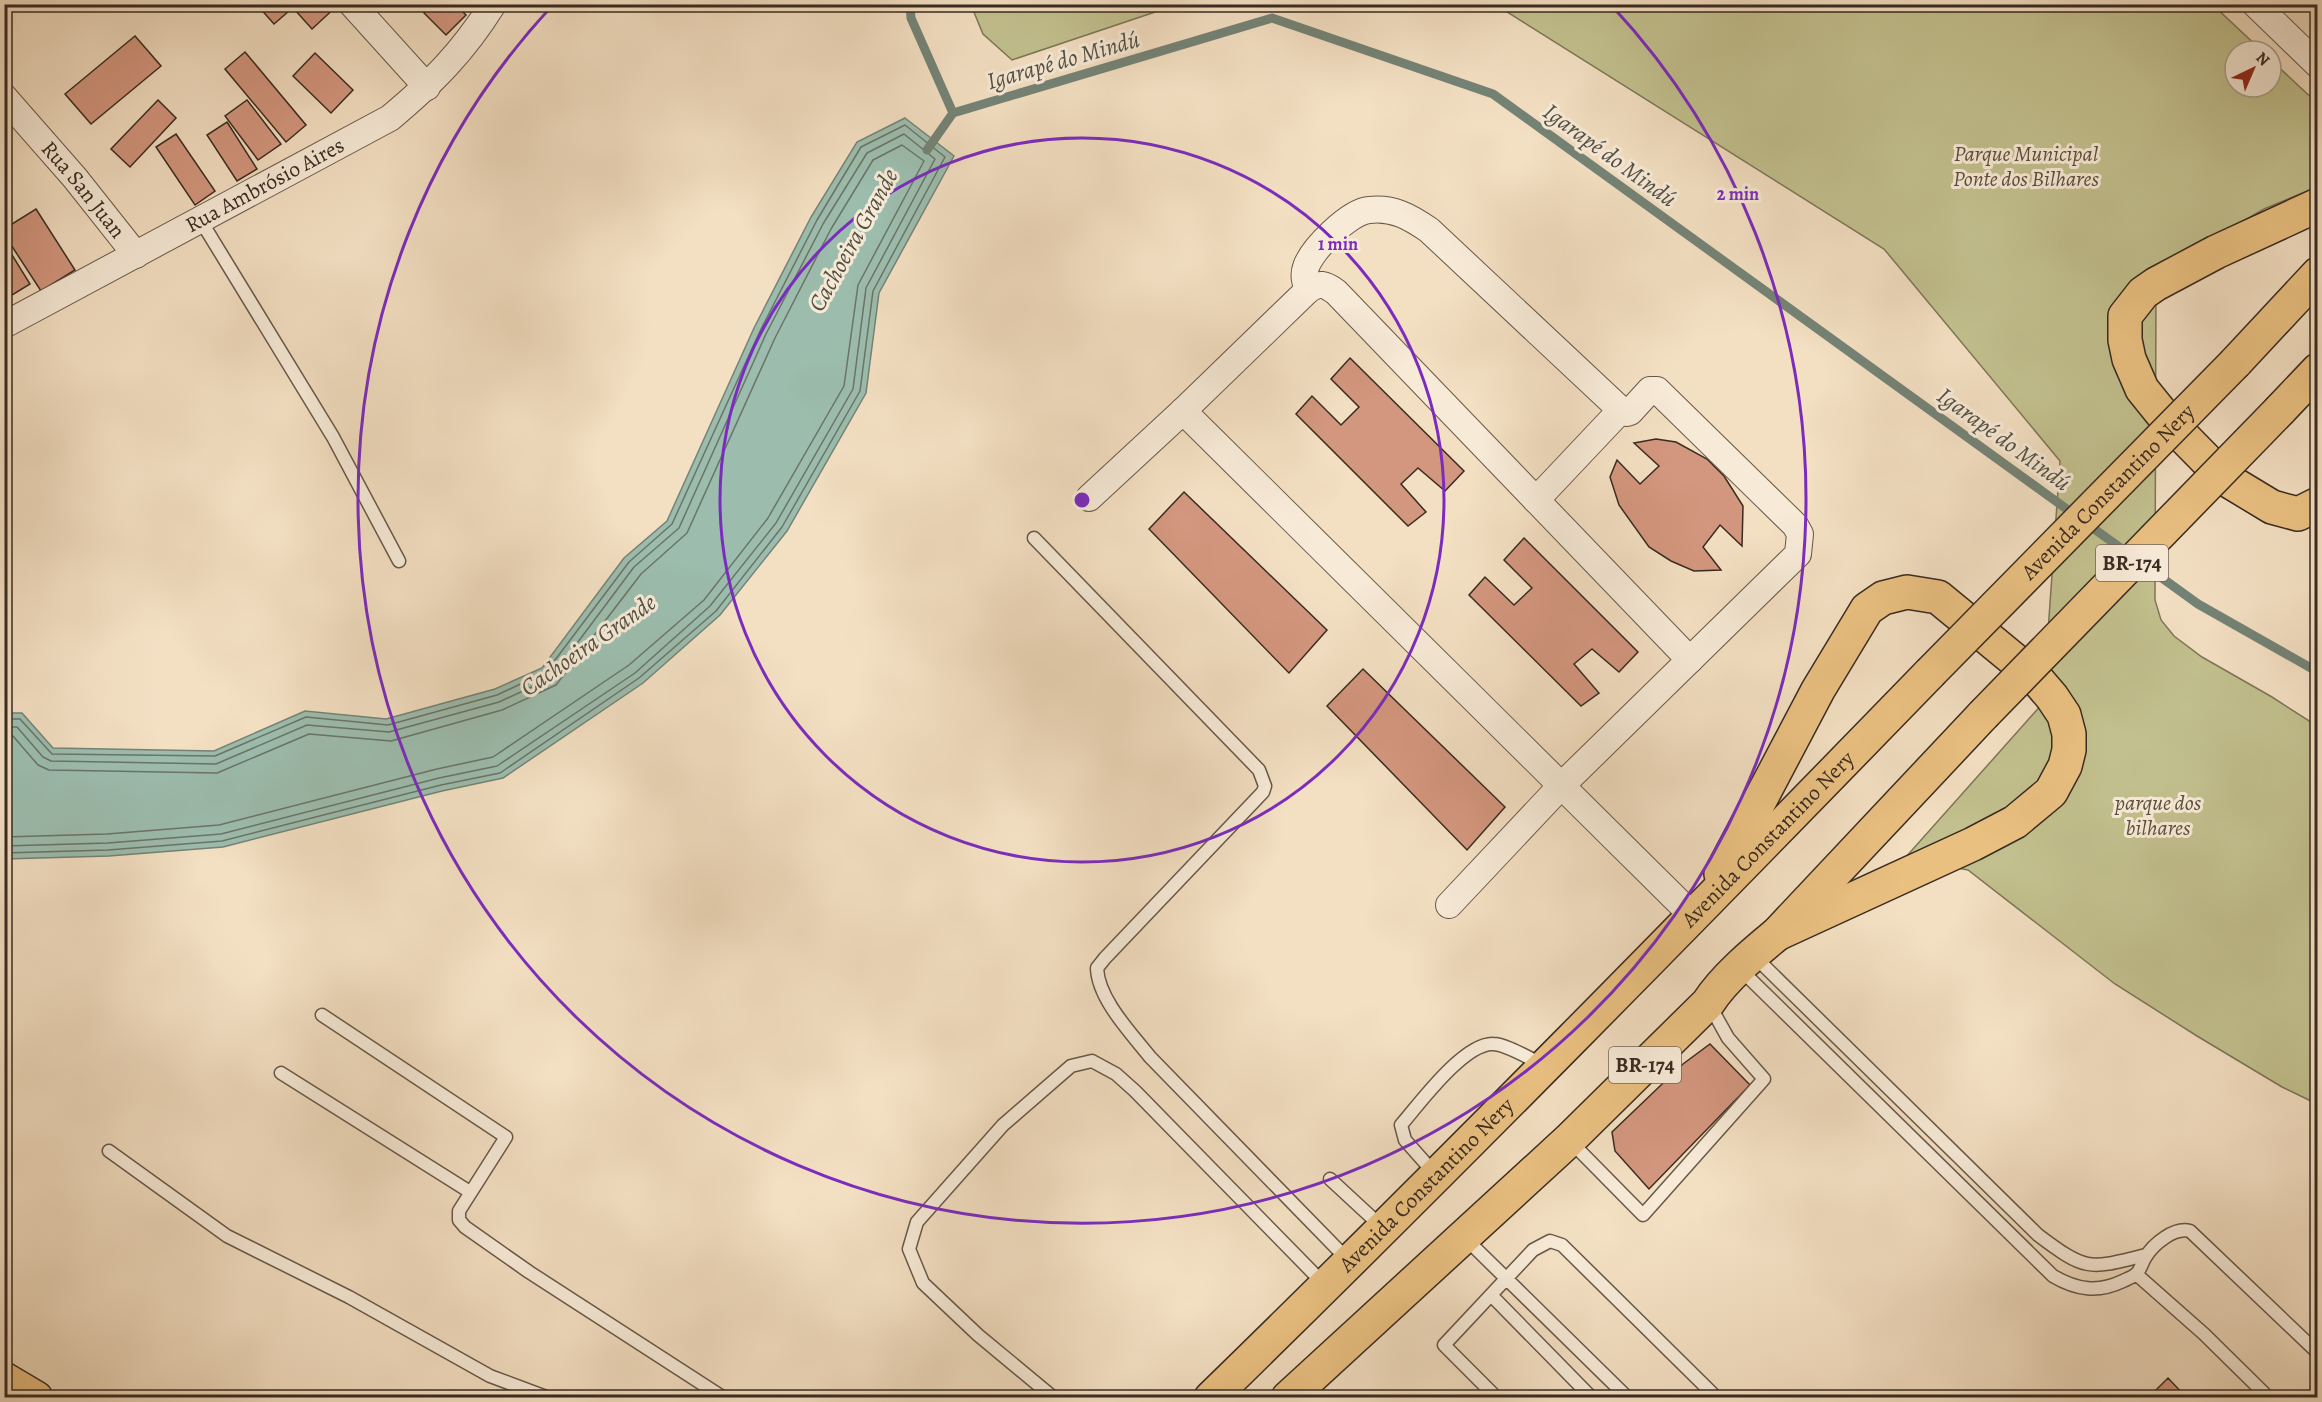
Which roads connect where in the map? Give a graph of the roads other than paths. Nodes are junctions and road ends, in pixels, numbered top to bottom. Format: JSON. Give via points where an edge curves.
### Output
{"nodes":[{"id":1,"x":352,"y":4,"type":"edge"},
{"id":2,"x":493,"y":4,"type":"edge"},
{"id":3,"x":2255,"y":4,"type":"edge"},
{"id":4,"x":2318,"y":65,"type":"edge"},
{"id":5,"x":427,"y":87,"type":"junction"},
{"id":6,"x":4,"y":97,"type":"edge"},
{"id":7,"x":2318,"y":205,"type":"edge"},
{"id":8,"x":201,"y":221,"type":"junction"},
{"id":9,"x":136,"y":255,"type":"junction"},
{"id":10,"x":2318,"y":274,"type":"edge"},
{"id":11,"x":1308,"y":290,"type":"junction"},
{"id":12,"x":4,"y":325,"type":"edge"},
{"id":13,"x":2318,"y":370,"type":"edge"},
{"id":14,"x":1621,"y":410,"type":"junction"},
{"id":15,"x":1183,"y":411,"type":"junction"},
{"id":16,"x":1089,"y":498,"type":"dead end"},
{"id":17,"x":1536,"y":500,"type":"junction"},
{"id":18,"x":2318,"y":504,"type":"edge"},
{"id":19,"x":1034,"y":538,"type":"dead end"},
{"id":20,"x":399,"y":561,"type":"dead end"},
{"id":21,"x":1690,"y":660,"type":"junction"},
{"id":22,"x":1561,"y":786,"type":"junction"},
{"id":23,"x":1449,"y":905,"type":"dead end"},
{"id":24,"x":1699,"y":911,"type":"junction"},
{"id":25,"x":1756,"y":953,"type":"junction"},
{"id":26,"x":1708,"y":1003,"type":"junction"},
{"id":27,"x":322,"y":1015,"type":"dead end"},
{"id":28,"x":1546,"y":1066,"type":"junction"},
{"id":29,"x":281,"y":1073,"type":"dead end"},
{"id":30,"x":1569,"y":1140,"type":"junction"},
{"id":31,"x":109,"y":1151,"type":"dead end"},
{"id":32,"x":1436,"y":1176,"type":"junction"},
{"id":33,"x":1330,"y":1179,"type":"dead end"},
{"id":34,"x":470,"y":1192,"type":"junction"},
{"id":35,"x":1384,"y":1228,"type":"junction"},
{"id":36,"x":1464,"y":1237,"type":"junction"},
{"id":37,"x":2146,"y":1255,"type":"junction"},
{"id":38,"x":1350,"y":1262,"type":"junction"},
{"id":39,"x":2136,"y":1274,"type":"junction"},
{"id":40,"x":1507,"y":1278,"type":"junction"},
{"id":41,"x":1325,"y":1286,"type":"junction"},
{"id":42,"x":1491,"y":1295,"type":"junction"},
{"id":43,"x":2318,"y":1353,"type":"edge"},
{"id":44,"x":4,"y":1379,"type":"edge"},
{"id":45,"x":36,"y":1398,"type":"edge"},
{"id":46,"x":549,"y":1398,"type":"edge"},
{"id":47,"x":724,"y":1398,"type":"edge"},
{"id":48,"x":1054,"y":1398,"type":"edge"},
{"id":49,"x":1211,"y":1398,"type":"edge"},
{"id":50,"x":1288,"y":1398,"type":"edge"},
{"id":51,"x":1497,"y":1398,"type":"edge"},
{"id":52,"x":1592,"y":1398,"type":"edge"},
{"id":53,"x":1628,"y":1398,"type":"edge"},
{"id":54,"x":1717,"y":1398,"type":"edge"},
{"id":55,"x":2269,"y":1398,"type":"edge"}],
"edges":[{"from":1,"to":5,"type":"street"},
{"from":2,"to":5,"type":"street","name":"Rua Ambrósio Aires","via":[[472,37]]},
{"from":3,"to":4,"type":"street"},
{"from":5,"to":8,"type":"street","name":"Rua Ambrósio Aires","via":[[390,118]]},
{"from":6,"to":9,"type":"street","name":"Rua San Juan"},
{"from":7,"to":18,"type":"main road","via":[[2156,284],[2143,293],[2125,316],[2129,359],[2142,389],[2166,420],[2224,478],[2271,507],[2298,514]]},
{"from":8,"to":9,"type":"street","name":"Rua Ambrósio Aires"},
{"from":8,"to":20,"type":"lane","via":[[333,437]]},
{"from":9,"to":12,"type":"street","name":"Rua Ambrósio Aires"},
{"from":10,"to":24,"type":"main road","name":"Avenida Constantino Nery","number":"BR-174","bridge":true},
{"from":11,"to":14,"type":"street","via":[[1305,269],[1345,222],[1367,210],[1388,210],[1410,217],[1429,230]]},
{"from":11,"to":15,"type":"street"},
{"from":11,"to":17,"type":"street","via":[[1316,284],[1327,285],[1336,292]]},
{"from":13,"to":25,"type":"main road","number":"BR-174","bridge":true},
{"from":14,"to":17,"type":"street"},
{"from":14,"to":21,"type":"street","via":[[1627,413],[1650,390],[1657,390],[1796,525],[1800,534],[1798,554]]},
{"from":15,"to":16,"type":"street"},
{"from":15,"to":22,"type":"street"},
{"from":17,"to":21,"type":"street"},
{"from":19,"to":38,"type":"lane","via":[[1259,770],[1265,786],[1105,958],[1097,968],[1097,981],[1124,1025],[1150,1057]]},
{"from":21,"to":22,"type":"street"},
{"from":22,"to":23,"type":"street"},
{"from":22,"to":24,"type":"street"},
{"from":24,"to":25,"type":"main road","via":[[1818,690],[1867,609],[1883,598],[1907,592],[1938,597],[2034,676],[2052,697],[2064,715],[2068,734],[2065,766],[2050,792],[2015,822]]},
{"from":24,"to":28,"type":"main road","name":"Avenida Constantino Nery","number":"BR-174"},
{"from":25,"to":26,"type":"main road","number":"BR-174"},
{"from":25,"to":37,"type":"lane","via":[[2036,1233],[2086,1265]]},
{"from":25,"to":39,"type":"lane","via":[[2053,1275],[2094,1290],[2111,1287]]},
{"from":26,"to":30,"type":"main road","number":"BR-174"},
{"from":26,"to":30,"type":"lane","via":[[1728,1038],[1764,1079],[1643,1215]]},
{"from":27,"to":34,"type":"lane","via":[[506,1137]]},
{"from":28,"to":32,"type":"main road","name":"Avenida Constantino Nery","number":"BR-174"},
{"from":28,"to":32,"type":"lane","via":[[1495,1044],[1477,1046],[1452,1067],[1401,1125],[1405,1140]]},
{"from":29,"to":34,"type":"lane"},
{"from":30,"to":36,"type":"main road","number":"BR-174"},
{"from":31,"to":46,"type":"lane","via":[[227,1236],[349,1297],[490,1376]]},
{"from":32,"to":35,"type":"main road","name":"Avenida Constantino Nery","number":"BR-174"},
{"from":33,"to":35,"type":"lane"},
{"from":34,"to":47,"type":"lane","via":[[459,1211],[459,1220],[465,1227]]},
{"from":35,"to":38,"type":"main road","name":"Avenida Constantino Nery","number":"BR-174"},
{"from":36,"to":40,"type":"lane"},
{"from":36,"to":50,"type":"main road","number":"BR-174"},
{"from":37,"to":39,"type":"lane"},
{"from":37,"to":43,"type":"lane","via":[[2173,1232],[2190,1231]]},
{"from":38,"to":41,"type":"main road","name":"Avenida Constantino Nery","number":"BR-174"},
{"from":39,"to":55,"type":"lane"},
{"from":40,"to":42,"type":"lane"},
{"from":40,"to":53,"type":"lane"},
{"from":40,"to":54,"type":"lane","via":[[1533,1250],[1550,1241],[1562,1245]]},
{"from":41,"to":48,"type":"lane","via":[[1116,1074],[1092,1061],[1071,1066],[1003,1125],[956,1177],[917,1222],[909,1249],[924,1283],[978,1335]]},
{"from":41,"to":49,"type":"main road","name":"Avenida Constantino Nery","number":"BR-174"},
{"from":42,"to":51,"type":"lane","via":[[1444,1345]]},
{"from":42,"to":52,"type":"lane"},
{"from":44,"to":45,"type":"main road"}]}
